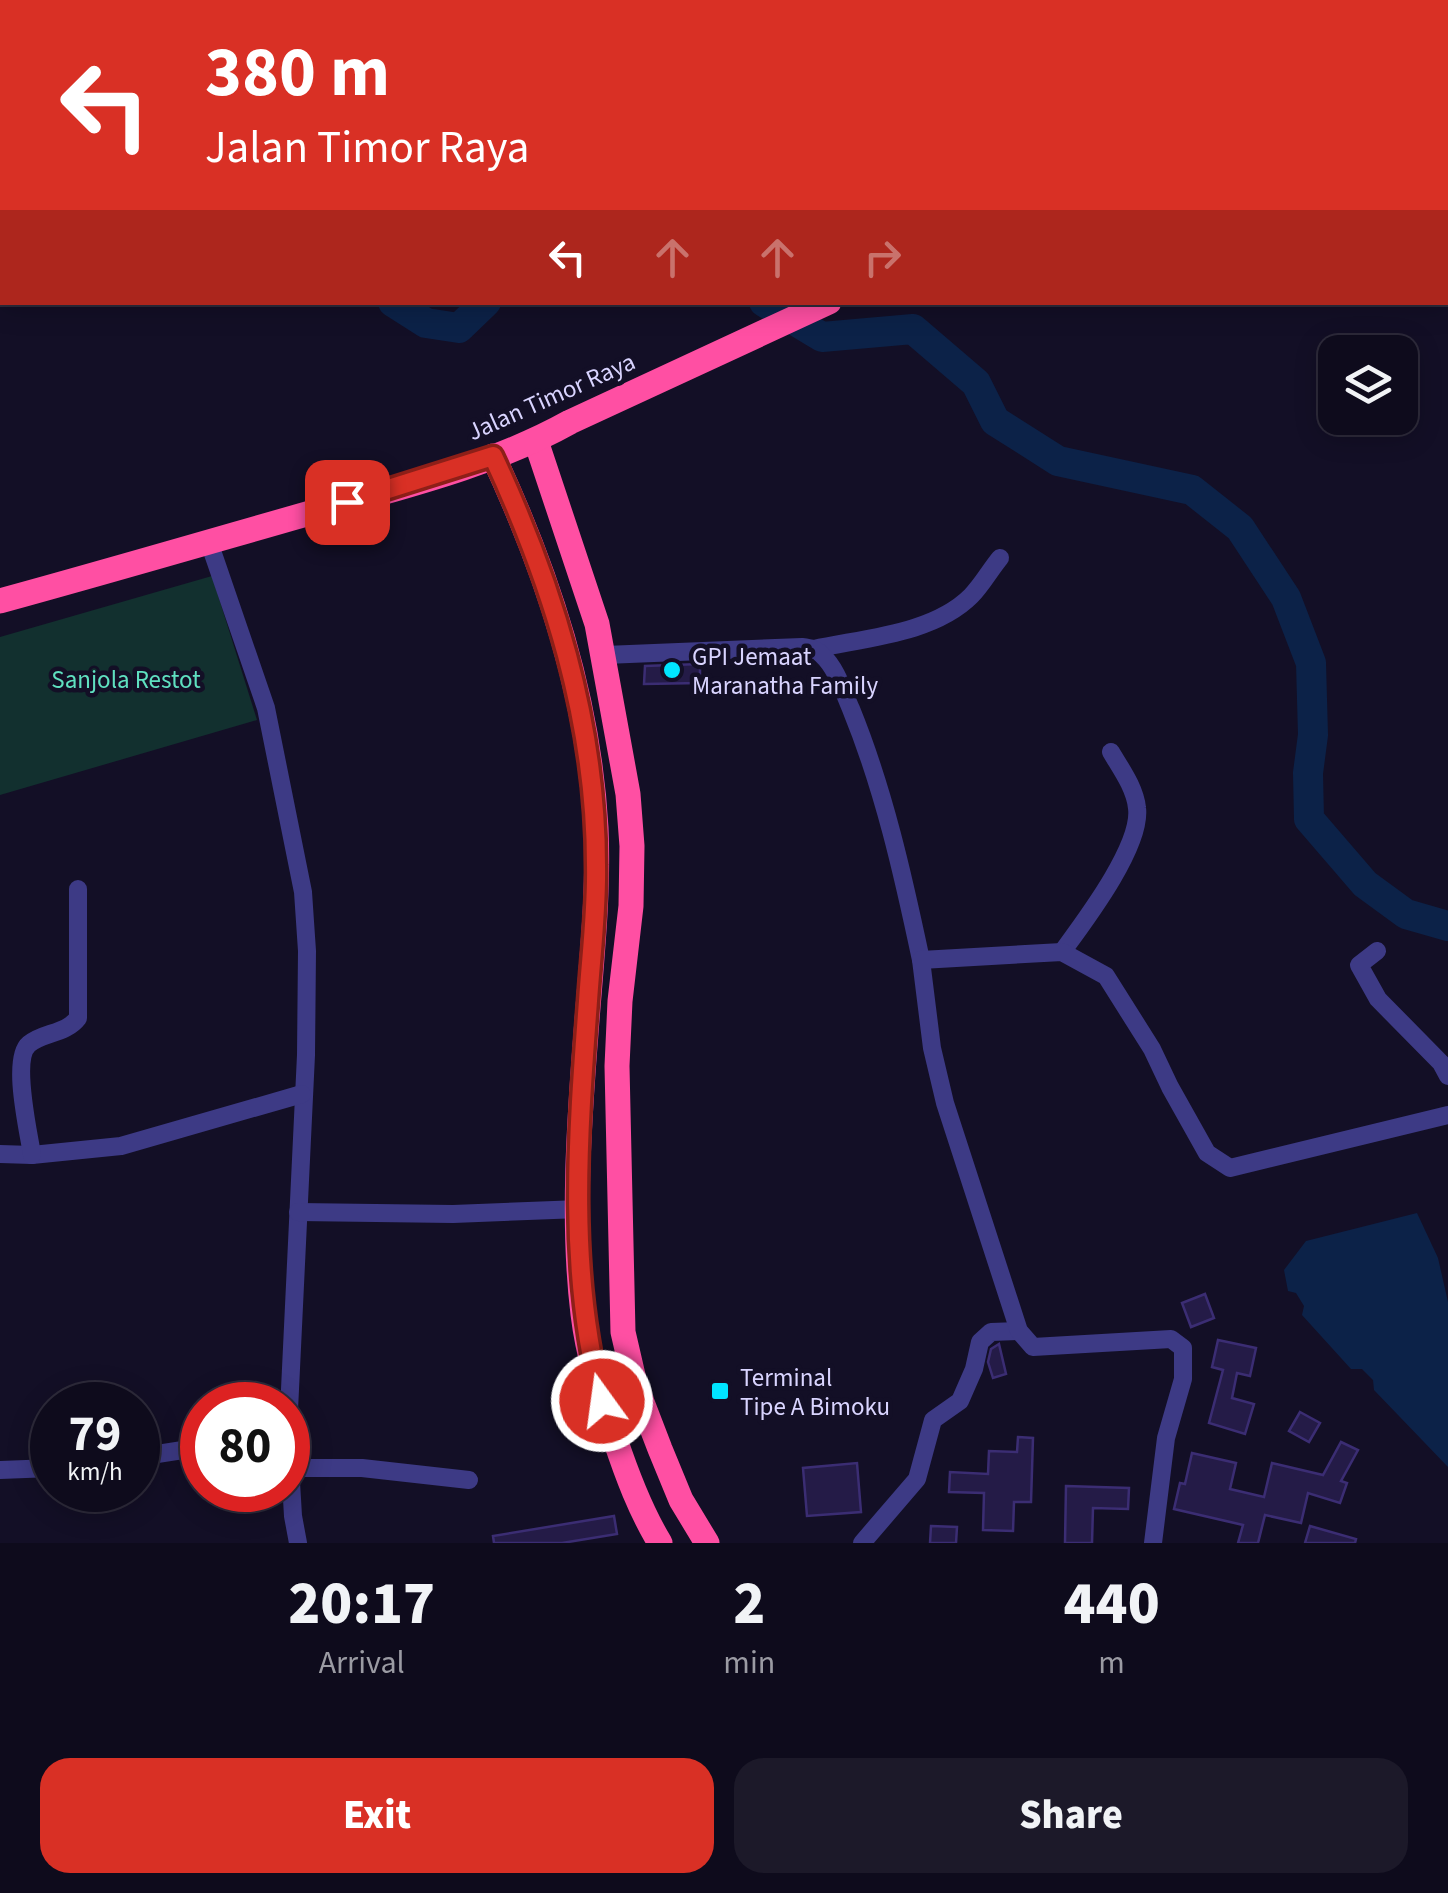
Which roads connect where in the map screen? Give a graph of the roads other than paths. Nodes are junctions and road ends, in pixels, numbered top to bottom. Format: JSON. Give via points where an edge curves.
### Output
{"nodes":[{"id":1,"x":818,"y":308,"type":"edge"},
{"id":2,"x":536,"y":441,"type":"junction"},
{"id":3,"x":493,"y":456,"type":"junction"},
{"id":4,"x":209,"y":542,"type":"junction"},
{"id":5,"x":1000,"y":558,"type":"dead end"},
{"id":6,"x":0,"y":601,"type":"edge"},
{"id":7,"x":814,"y":649,"type":"junction"},
{"id":8,"x":605,"y":655,"type":"junction"},
{"id":9,"x":1111,"y":752,"type":"dead end"},
{"id":10,"x":78,"y":888,"type":"dead end"},
{"id":11,"x":596,"y":895,"type":"junction"},
{"id":12,"x":632,"y":896,"type":"junction"},
{"id":13,"x":1062,"y":952,"type":"junction"},
{"id":14,"x":1377,"y":952,"type":"dead end"},
{"id":15,"x":921,"y":960,"type":"junction"},
{"id":16,"x":1448,"y":1076,"type":"edge"},
{"id":17,"x":302,"y":1094,"type":"junction"},
{"id":18,"x":1448,"y":1115,"type":"edge"},
{"id":19,"x":0,"y":1154,"type":"edge"},
{"id":20,"x":32,"y":1155,"type":"junction"},
{"id":21,"x":580,"y":1209,"type":"junction"},
{"id":22,"x":298,"y":1212,"type":"junction"},
{"id":23,"x":1019,"y":1332,"type":"junction"},
{"id":24,"x":290,"y":1382,"type":"edge"},
{"id":25,"x":660,"y":1450,"type":"junction"},
{"id":26,"x":622,"y":1462,"type":"junction"},
{"id":27,"x":310,"y":1468,"type":"edge"},
{"id":28,"x":30,"y":1469,"type":"edge"},
{"id":29,"x":0,"y":1470,"type":"edge"},
{"id":30,"x":468,"y":1480,"type":"dead end"},
{"id":31,"x":295,"y":1512,"type":"edge"},
{"id":32,"x":298,"y":1543,"type":"edge"},
{"id":33,"x":660,"y":1543,"type":"edge"},
{"id":34,"x":707,"y":1543,"type":"edge"},
{"id":35,"x":862,"y":1543,"type":"edge"},
{"id":36,"x":1153,"y":1543,"type":"edge"}],
"edges":[{"from":1,"to":2,"type":"highway","name":"Jalan Timor Raya"},
{"from":2,"to":3,"type":"highway","name":"Jalan Timor Raya"},
{"from":2,"to":8,"type":"highway"},
{"from":3,"to":4,"type":"highway","name":"Jalan Timor Raya"},
{"from":3,"to":11,"type":"highway","via":[[540,564],[575,688],[592,792]]},
{"from":4,"to":6,"type":"highway","name":"Jalan Timor Raya"},
{"from":4,"to":17,"type":"street","via":[[266,708],[303,892],[308,1004]]},
{"from":5,"to":7,"type":"street","via":[[970,597],[942,616]]},
{"from":7,"to":8,"type":"street"},
{"from":7,"to":15,"type":"street","via":[[837,676],[868,749]]},
{"from":8,"to":12,"type":"highway","via":[[628,794]]},
{"from":9,"to":13,"type":"street","via":[[1132,788],[1137,824],[1123,860]]},
{"from":10,"to":20,"type":"street","via":[[78,1018],[29,1044],[21,1059]]},
{"from":11,"to":12,"type":"highway"},
{"from":11,"to":21,"type":"highway"},
{"from":12,"to":25,"type":"highway","via":[[617,1066],[620,1302],[627,1359]]},
{"from":13,"to":15,"type":"street"},
{"from":13,"to":18,"type":"street","via":[[1106,976],[1207,1153],[1230,1168]]},
{"from":14,"to":16,"type":"street","via":[[1359,965],[1378,1000]]},
{"from":15,"to":23,"type":"street","via":[[945,1103]]},
{"from":17,"to":20,"type":"street","via":[[121,1146]]},
{"from":17,"to":22,"type":"street"},
{"from":19,"to":20,"type":"street"},
{"from":21,"to":22,"type":"street"},
{"from":21,"to":26,"type":"highway","via":[[588,1344]]},
{"from":22,"to":24,"type":"street"},
{"from":23,"to":35,"type":"street","via":[[991,1332],[980,1342],[960,1401],[933,1420],[918,1478]]},
{"from":23,"to":36,"type":"street","via":[[1033,1347],[1172,1339],[1183,1348]]},
{"from":25,"to":26,"type":"highway"},
{"from":25,"to":34,"type":"highway"},
{"from":26,"to":33,"type":"highway"},
{"from":27,"to":30,"type":"street"},
{"from":28,"to":29,"type":"street"},
{"from":31,"to":32,"type":"street"}]}
